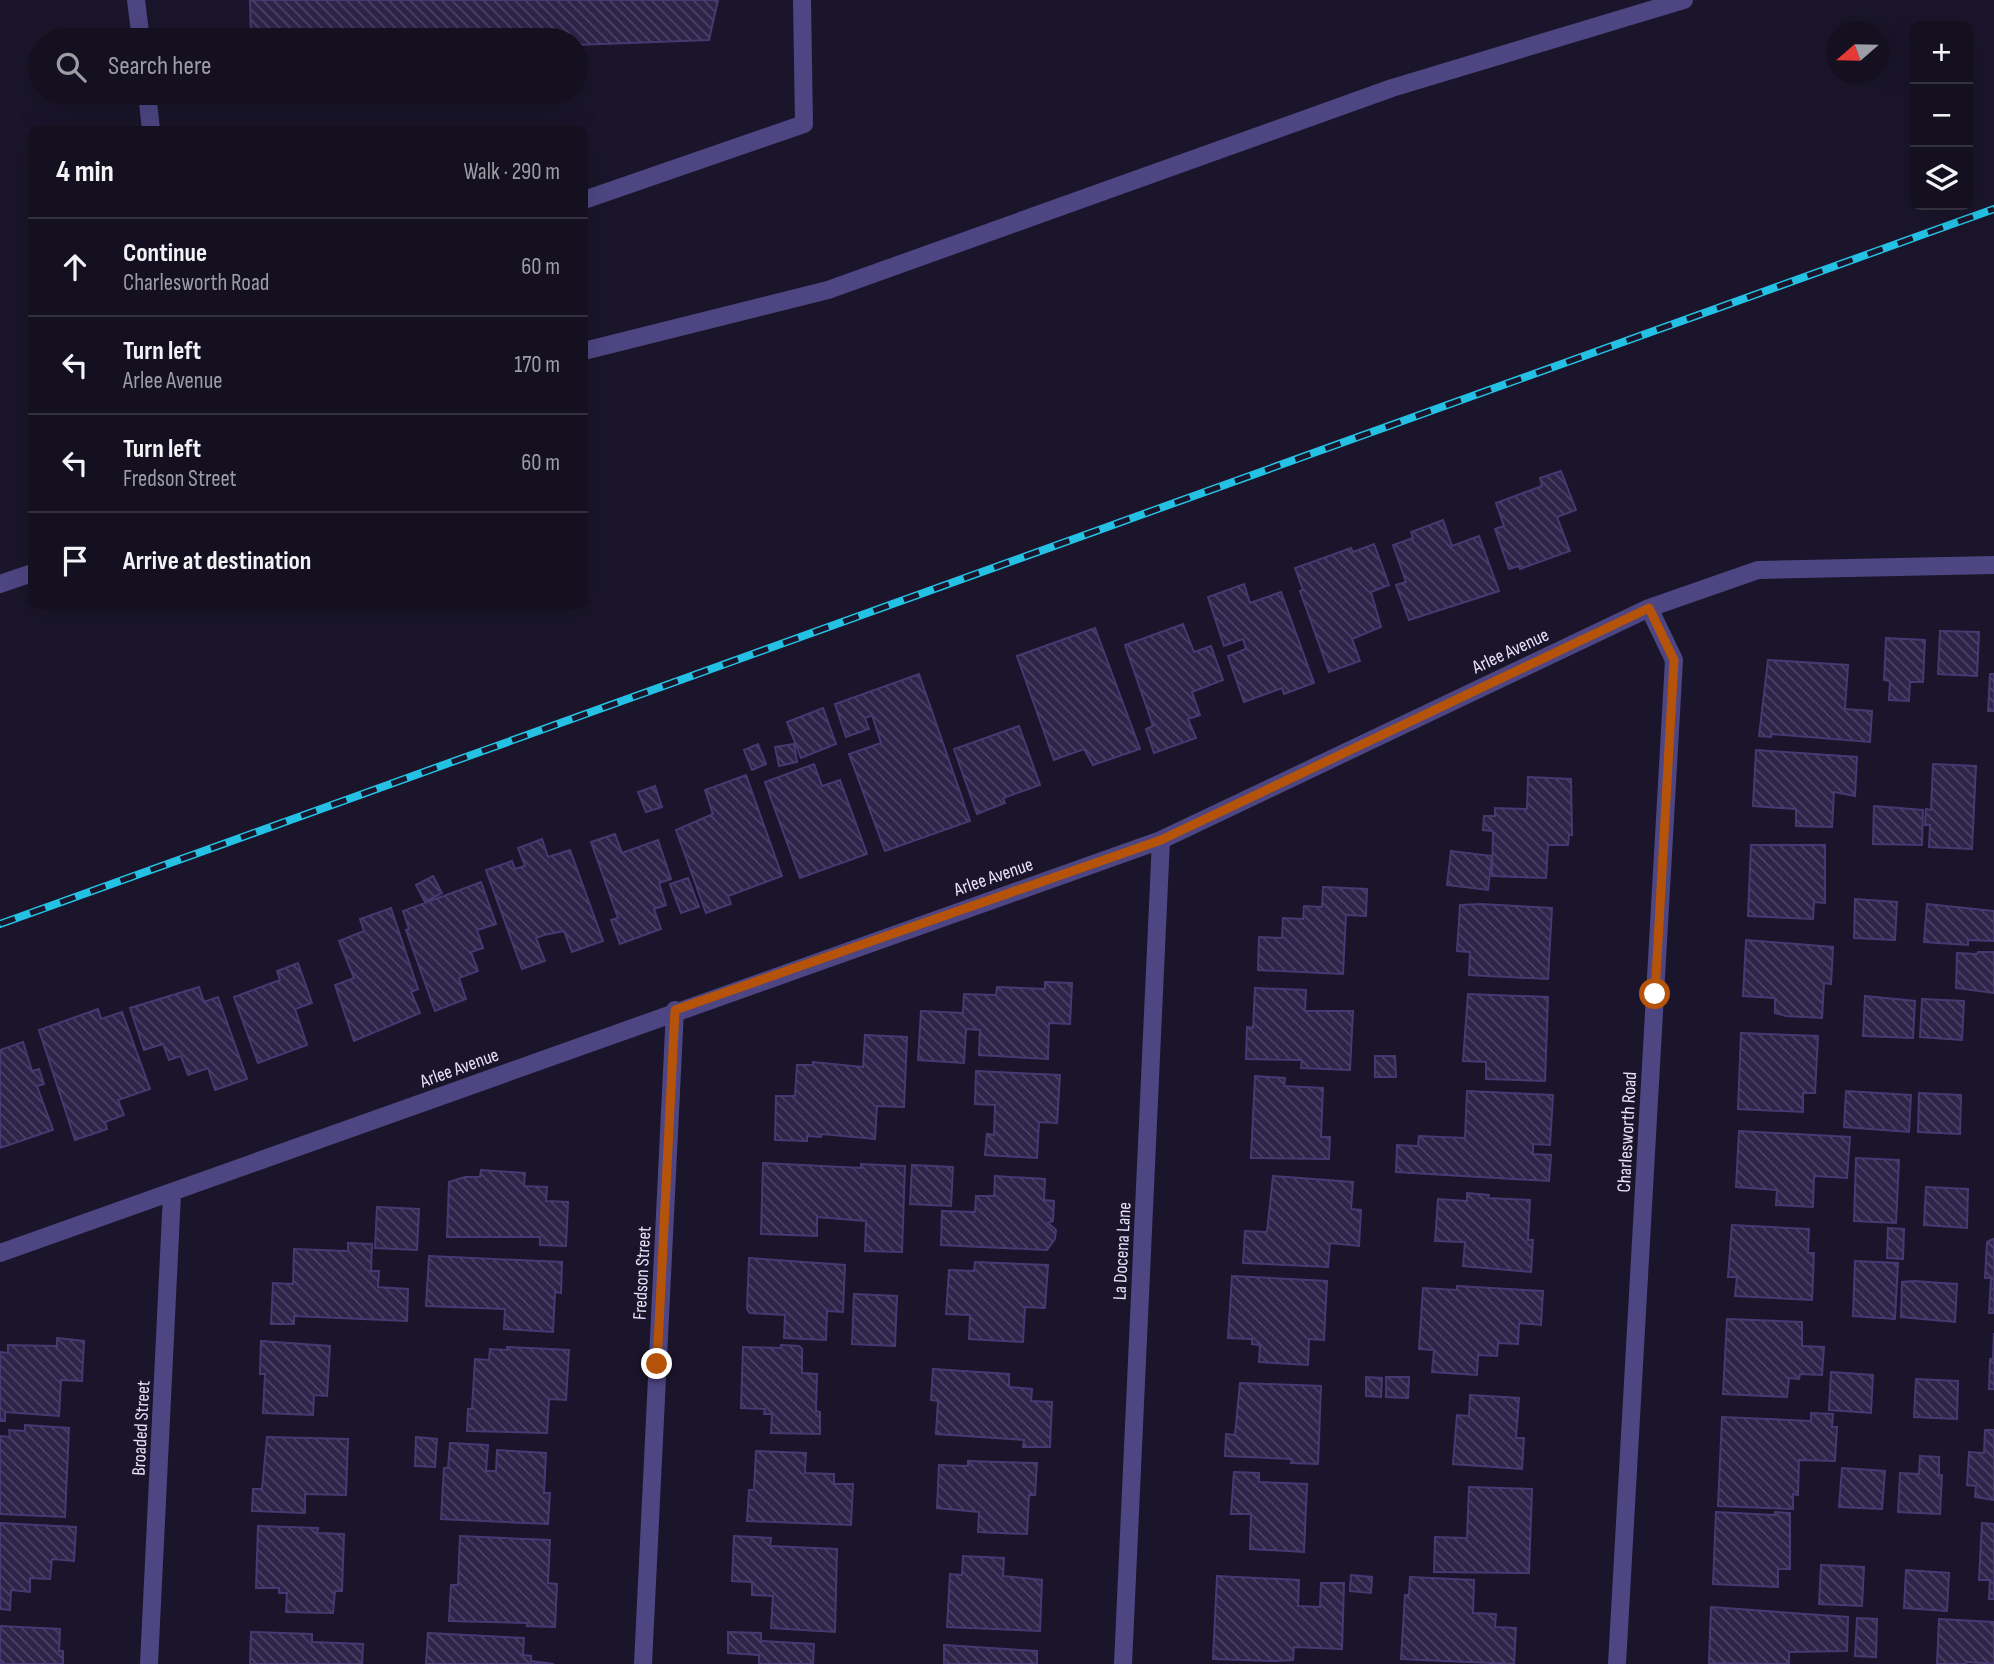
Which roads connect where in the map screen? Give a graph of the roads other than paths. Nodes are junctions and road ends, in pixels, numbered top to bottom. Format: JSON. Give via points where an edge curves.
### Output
{"nodes":[{"id":1,"x":136,"y":0,"type":"edge"},
{"id":2,"x":802,"y":0,"type":"edge"},
{"id":3,"x":1684,"y":0,"type":"edge"},
{"id":4,"x":140,"y":28,"type":"edge"},
{"id":5,"x":148,"y":105,"type":"edge"},
{"id":6,"x":151,"y":126,"type":"edge"},
{"id":7,"x":588,"y":199,"type":"edge"},
{"id":8,"x":588,"y":350,"type":"edge"},
{"id":9,"x":1994,"y":565,"type":"edge"},
{"id":10,"x":28,"y":574,"type":"edge"},
{"id":11,"x":0,"y":584,"type":"edge"},
{"id":12,"x":1649,"y":608,"type":"junction"},
{"id":13,"x":1161,"y":840,"type":"junction"},
{"id":14,"x":675,"y":1010,"type":"junction"},
{"id":15,"x":172,"y":1194,"type":"junction"},
{"id":16,"x":0,"y":1253,"type":"edge"},
{"id":17,"x":149,"y":1664,"type":"edge"},
{"id":18,"x":643,"y":1664,"type":"edge"},
{"id":19,"x":1123,"y":1664,"type":"edge"},
{"id":20,"x":1617,"y":1664,"type":"edge"}],
"edges":[{"from":1,"to":4,"type":"street"},
{"from":2,"to":7,"type":"street","via":[[804,124]]},
{"from":3,"to":8,"type":"street","via":[[1392,88],[828,290]]},
{"from":5,"to":6,"type":"street"},
{"from":9,"to":12,"type":"street","name":"Arlee Avenue","via":[[1758,570]]},
{"from":10,"to":11,"type":"street"},
{"from":12,"to":13,"type":"street","name":"Arlee Avenue"},
{"from":12,"to":20,"type":"street","name":"Charlesworth Road","via":[[1674,660]]},
{"from":13,"to":14,"type":"street","name":"Arlee Avenue"},
{"from":13,"to":19,"type":"street","name":"La Docena Lane"},
{"from":14,"to":15,"type":"street","name":"Arlee Avenue"},
{"from":14,"to":18,"type":"street","name":"Fredson Street"},
{"from":15,"to":16,"type":"street","name":"Arlee Avenue"},
{"from":15,"to":17,"type":"street","name":"Broaded Street"}]}
